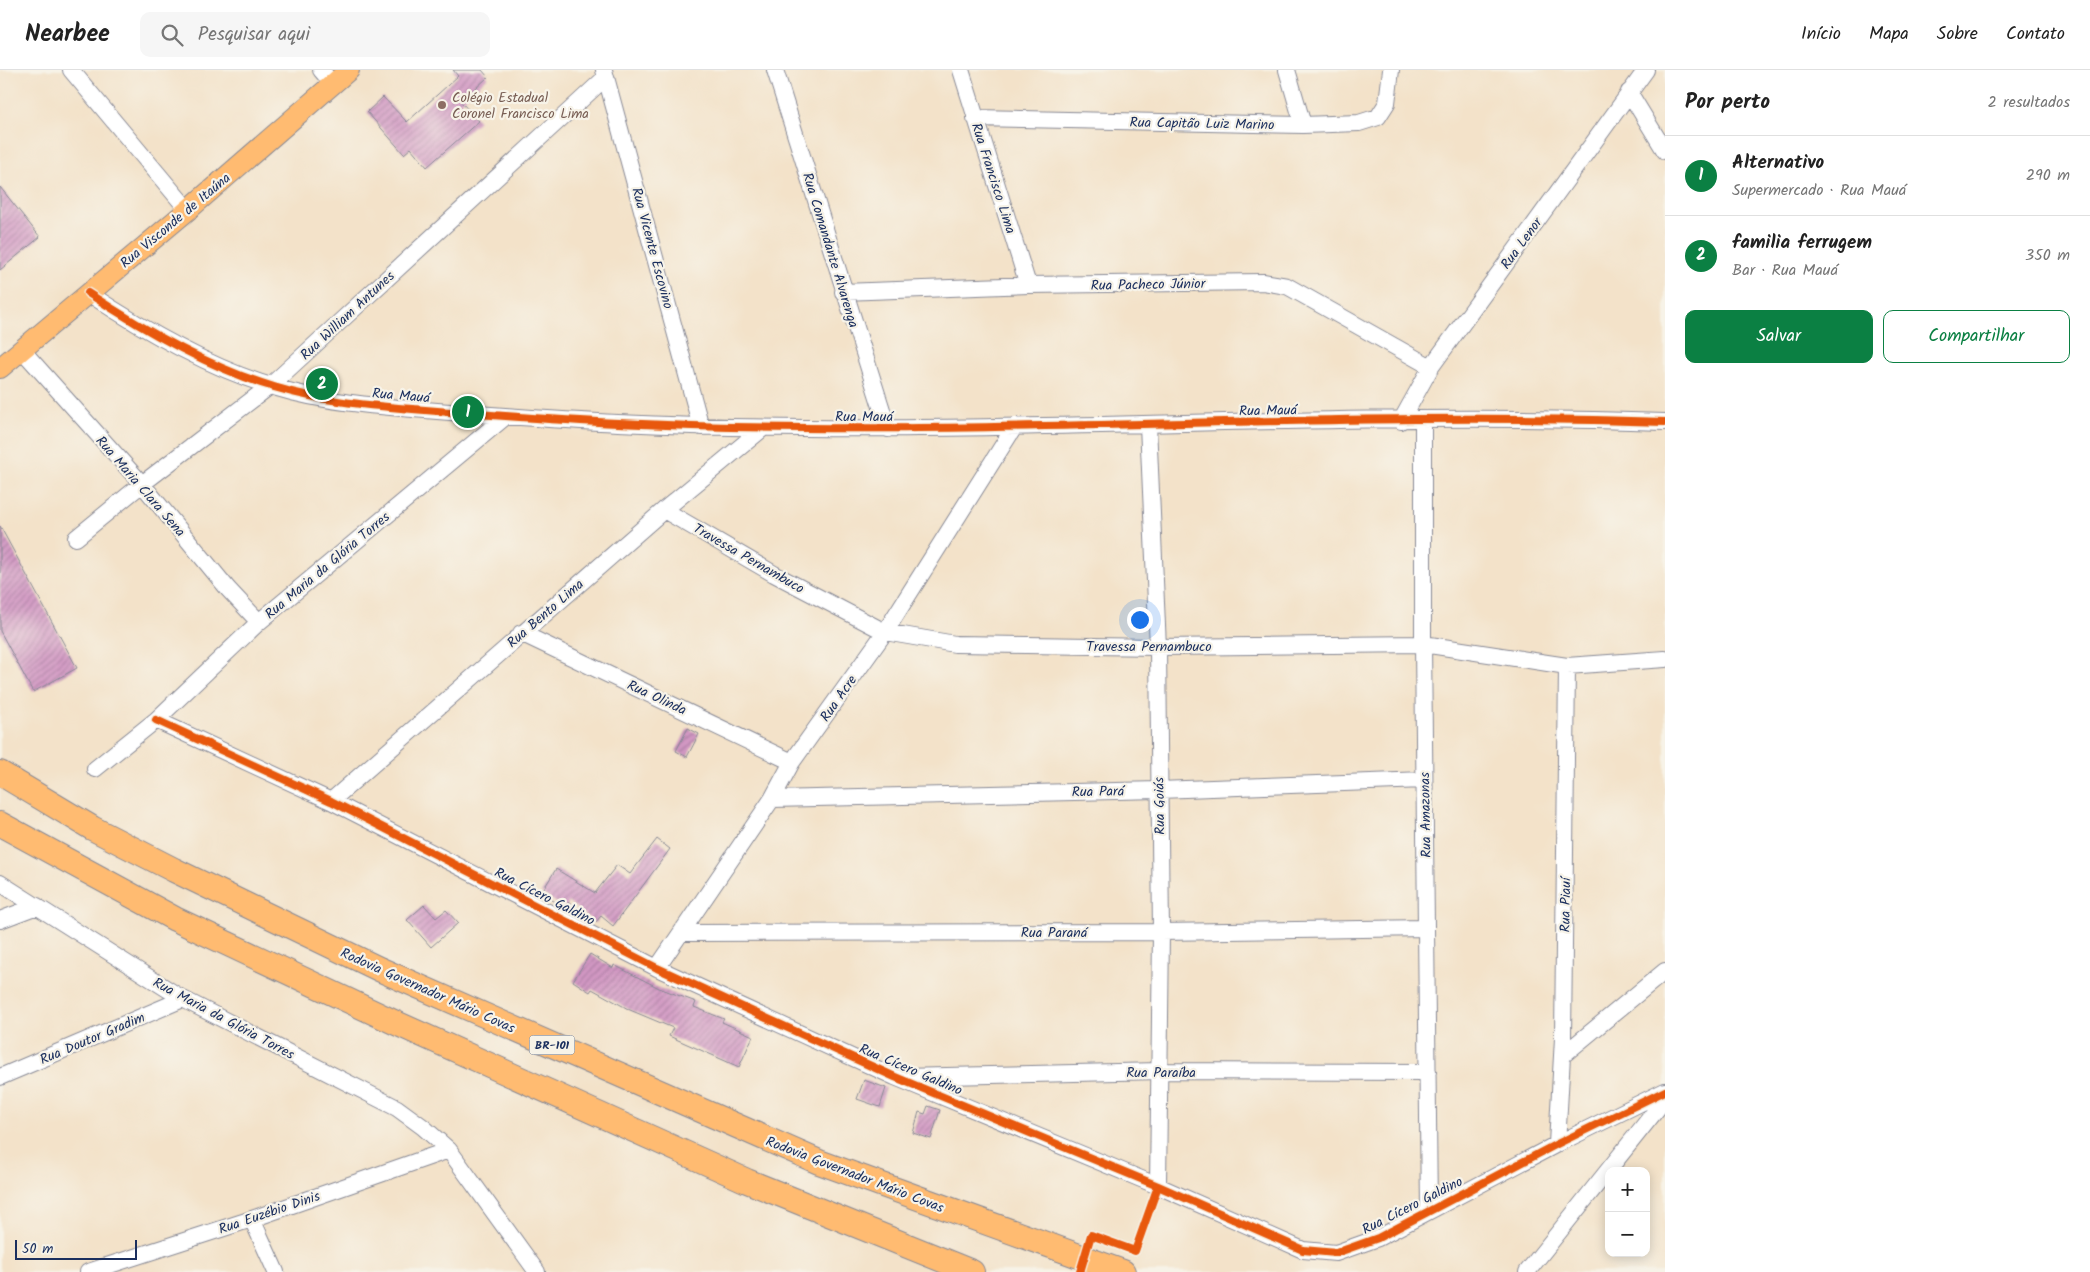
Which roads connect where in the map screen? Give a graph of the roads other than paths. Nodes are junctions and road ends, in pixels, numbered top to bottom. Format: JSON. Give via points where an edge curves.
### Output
{"nodes":[{"id":1,"x":70,"y":70,"type":"edge"},
{"id":2,"x":321,"y":70,"type":"edge"},
{"id":3,"x":349,"y":70,"type":"edge"},
{"id":4,"x":775,"y":70,"type":"edge"},
{"id":5,"x":961,"y":70,"type":"edge"},
{"id":6,"x":1287,"y":70,"type":"edge"},
{"id":7,"x":1391,"y":70,"type":"edge"},
{"id":8,"x":1646,"y":70,"type":"edge"},
{"id":9,"x":605,"y":74,"type":"edge"},
{"id":10,"x":334,"y":85,"type":"junction"},
{"id":11,"x":1630,"y":92,"type":"junction"},
{"id":12,"x":975,"y":118,"type":"junction"},
{"id":13,"x":1303,"y":125,"type":"junction"},
{"id":14,"x":1665,"y":151,"type":"edge"},
{"id":15,"x":188,"y":210,"type":"junction"},
{"id":16,"x":1028,"y":286,"type":"junction"},
{"id":17,"x":844,"y":292,"type":"junction"},
{"id":18,"x":88,"y":293,"type":"junction"},
{"id":19,"x":22,"y":350,"type":"junction"},
{"id":20,"x":1432,"y":367,"type":"junction"},
{"id":21,"x":0,"y":368,"type":"edge"},
{"id":22,"x":270,"y":386,"type":"junction"},
{"id":23,"x":505,"y":417,"type":"junction"},
{"id":24,"x":1423,"y":419,"type":"junction"},
{"id":25,"x":1401,"y":420,"type":"junction"},
{"id":26,"x":1665,"y":422,"type":"edge"},
{"id":27,"x":1148,"y":425,"type":"junction"},
{"id":28,"x":1016,"y":426,"type":"junction"},
{"id":29,"x":701,"y":427,"type":"junction"},
{"id":30,"x":762,"y":429,"type":"junction"},
{"id":31,"x":888,"y":429,"type":"junction"},
{"id":32,"x":142,"y":484,"type":"junction"},
{"id":33,"x":664,"y":510,"type":"junction"},
{"id":34,"x":76,"y":538,"type":"dead end"},
{"id":35,"x":259,"y":622,"type":"junction"},
{"id":36,"x":885,"y":632,"type":"junction"},
{"id":37,"x":522,"y":633,"type":"junction"},
{"id":38,"x":1422,"y":644,"type":"junction"},
{"id":39,"x":1158,"y":647,"type":"junction"},
{"id":40,"x":1665,"y":659,"type":"edge"},
{"id":41,"x":1567,"y":666,"type":"junction"},
{"id":42,"x":156,"y":720,"type":"junction"},
{"id":43,"x":792,"y":762,"type":"junction"},
{"id":44,"x":0,"y":767,"type":"edge"},
{"id":45,"x":95,"y":770,"type":"dead end"},
{"id":46,"x":9,"y":779,"type":"edge"},
{"id":47,"x":1424,"y":780,"type":"junction"},
{"id":48,"x":1159,"y":790,"type":"junction"},
{"id":49,"x":772,"y":799,"type":"junction"},
{"id":50,"x":330,"y":801,"type":"junction"},
{"id":51,"x":0,"y":824,"type":"edge"},
{"id":52,"x":0,"y":883,"type":"edge"},
{"id":53,"x":37,"y":906,"type":"junction"},
{"id":54,"x":0,"y":920,"type":"edge"},
{"id":55,"x":1426,"y":928,"type":"junction"},
{"id":56,"x":1161,"y":932,"type":"junction"},
{"id":57,"x":682,"y":933,"type":"junction"},
{"id":58,"x":657,"y":968,"type":"junction"},
{"id":59,"x":1665,"y":971,"type":"edge"},
{"id":60,"x":183,"y":999,"type":"junction"},
{"id":61,"x":1562,"y":1056,"type":"junction"},
{"id":62,"x":1160,"y":1071,"type":"junction"},
{"id":63,"x":1428,"y":1072,"type":"junction"},
{"id":64,"x":0,"y":1077,"type":"edge"},
{"id":65,"x":895,"y":1077,"type":"junction"},
{"id":66,"x":1665,"y":1091,"type":"edge"},
{"id":67,"x":1665,"y":1098,"type":"edge"},
{"id":68,"x":1557,"y":1144,"type":"junction"},
{"id":69,"x":449,"y":1150,"type":"junction"},
{"id":70,"x":1158,"y":1186,"type":"junction"},
{"id":71,"x":1429,"y":1211,"type":"junction"},
{"id":72,"x":252,"y":1219,"type":"junction"},
{"id":73,"x":88,"y":1272,"type":"edge"},
{"id":74,"x":276,"y":1272,"type":"edge"},
{"id":75,"x":537,"y":1272,"type":"edge"},
{"id":76,"x":972,"y":1272,"type":"edge"},
{"id":77,"x":1123,"y":1272,"type":"edge"},
{"id":78,"x":1527,"y":1272,"type":"edge"}],
"edges":[{"from":1,"to":15,"type":"street"},
{"from":2,"to":10,"type":"street"},
{"from":3,"to":10,"type":"main road","name":"Rua Visconde de Itaúna"},
{"from":4,"to":17,"type":"street","name":"Rua Comandante Alvarenga"},
{"from":5,"to":12,"type":"street","name":"Rua Francisco Lima"},
{"from":6,"to":13,"type":"street"},
{"from":7,"to":13,"type":"street","name":"Rua Capitão Luiz Marino","via":[[1387,103],[1378,117],[1359,123]]},
{"from":8,"to":11,"type":"street","name":"Rua Lenor"},
{"from":9,"to":22,"type":"street","name":"Rua William Antunes"},
{"from":9,"to":29,"type":"street","name":"Rua Vicente Escovino"},
{"from":10,"to":15,"type":"main road","name":"Rua Visconde de Itaúna"},
{"from":11,"to":14,"type":"street"},
{"from":11,"to":20,"type":"street","name":"Rua Lenor"},
{"from":12,"to":13,"type":"street","name":"Rua Capitão Luiz Marino"},
{"from":12,"to":16,"type":"street","name":"Rua Francisco Lima"},
{"from":15,"to":18,"type":"main road","name":"Rua Visconde de Itaúna"},
{"from":16,"to":17,"type":"street","name":"Rua Pacheco Júnior"},
{"from":16,"to":20,"type":"street","name":"Rua Pacheco Júnior","via":[[1263,282],[1287,286]]},
{"from":17,"to":31,"type":"street","name":"Rua Comandante Alvarenga"},
{"from":18,"to":19,"type":"main road","name":"Rua Visconde de Itaúna"},
{"from":18,"to":22,"type":"street","name":"Rua Mauá","via":[[192,354]]},
{"from":19,"to":21,"type":"main road","name":"Rua Visconde de Itaúna"},
{"from":19,"to":32,"type":"street","name":"Rua Maria Clara Sena"},
{"from":20,"to":25,"type":"street","name":"Rua Lenor"},
{"from":22,"to":23,"type":"street","name":"Rua Mauá","via":[[330,400]]},
{"from":22,"to":32,"type":"street","name":"Rua William Antunes"},
{"from":23,"to":29,"type":"street","name":"Rua Mauá"},
{"from":23,"to":35,"type":"street","name":"Rua Maria da Glória Torres"},
{"from":24,"to":25,"type":"street","name":"Rua Mauá"},
{"from":24,"to":26,"type":"street","name":"Rua Mauá"},
{"from":24,"to":38,"type":"street","name":"Rua Amazonas"},
{"from":25,"to":27,"type":"street","name":"Rua Mauá"},
{"from":27,"to":28,"type":"street","name":"Rua Mauá"},
{"from":27,"to":39,"type":"street","name":"Rua Goiás"},
{"from":28,"to":31,"type":"street","name":"Rua Mauá"},
{"from":28,"to":36,"type":"street","name":"Rua Acre"},
{"from":29,"to":30,"type":"street","name":"Rua Mauá"},
{"from":30,"to":31,"type":"street","name":"Rua Mauá"},
{"from":30,"to":33,"type":"street","name":"Rua Bento Lima"},
{"from":32,"to":34,"type":"street","name":"Rua William Antunes"},
{"from":32,"to":35,"type":"street","name":"Rua Maria Clara Sena","via":[[228,590]]},
{"from":33,"to":36,"type":"street","name":"Travessa Pernambuco","via":[[774,574]]},
{"from":33,"to":37,"type":"street","name":"Rua Bento Lima"},
{"from":35,"to":42,"type":"street","name":"Rua Maria da Glória Torres"},
{"from":36,"to":39,"type":"street","name":"Travessa Pernambuco","via":[[955,644]]},
{"from":36,"to":43,"type":"street","name":"Rua Acre"},
{"from":37,"to":43,"type":"street","name":"Rua Olinda"},
{"from":37,"to":50,"type":"street","name":"Rua Bento Lima"},
{"from":38,"to":39,"type":"street","name":"Travessa Pernambuco"},
{"from":38,"to":41,"type":"street","name":"Travessa Pernambuco"},
{"from":38,"to":47,"type":"street","name":"Rua Amazonas"},
{"from":39,"to":48,"type":"street","name":"Rua Goiás"},
{"from":40,"to":41,"type":"street","name":"Travessa Pernambuco"},
{"from":41,"to":61,"type":"street","name":"Rua Piauí"},
{"from":42,"to":45,"type":"street","name":"Rua Maria da Glória Torres"},
{"from":42,"to":50,"type":"street","name":"Rua Cícero Galdino"},
{"from":43,"to":49,"type":"street","name":"Rua Acre"},
{"from":44,"to":46,"type":"highway","name":"Rodovia Governador Mário Covas"},
{"from":46,"to":77,"type":"highway","name":"Rodovia Governador Mário Covas","number":"BR-101","via":[[92,828],[166,866],[379,969],[819,1162]]},
{"from":47,"to":48,"type":"street","name":"Rua Pará"},
{"from":47,"to":55,"type":"street","name":"Rua Amazonas"},
{"from":48,"to":49,"type":"street","name":"Rua Pará"},
{"from":48,"to":56,"type":"street","name":"Rua Goiás"},
{"from":49,"to":57,"type":"street","name":"Rua Acre"},
{"from":50,"to":58,"type":"street","name":"Rua Cícero Galdino"},
{"from":51,"to":76,"type":"highway","via":[[175,919],[396,1023],[747,1181]]},
{"from":52,"to":53,"type":"street","name":"Rua Maria da Glória Torres"},
{"from":53,"to":54,"type":"street"},
{"from":53,"to":60,"type":"street","name":"Rua Maria da Glória Torres"},
{"from":55,"to":56,"type":"street","name":"Rua Paraná"},
{"from":55,"to":63,"type":"street","name":"Rua Amazonas"},
{"from":56,"to":57,"type":"street","name":"Rua Paraná"},
{"from":56,"to":62,"type":"street","name":"Rua Goiás"},
{"from":57,"to":58,"type":"street","name":"Rua Acre"},
{"from":58,"to":65,"type":"street","name":"Rua Cícero Galdino"},
{"from":59,"to":61,"type":"street"},
{"from":60,"to":64,"type":"street","name":"Rua Doutor Gradim"},
{"from":60,"to":69,"type":"street","name":"Rua Maria da Glória Torres","via":[[397,1108]]},
{"from":61,"to":68,"type":"street","name":"Rua Piauí"},
{"from":62,"to":63,"type":"street","name":"Rua Paraíba"},
{"from":62,"to":65,"type":"street","name":"Rua Paraíba"},
{"from":62,"to":70,"type":"street","name":"Rua Goiás"},
{"from":63,"to":71,"type":"street","name":"Rua Amazonas"},
{"from":65,"to":70,"type":"street","name":"Rua Cícero Galdino"},
{"from":66,"to":68,"type":"street","name":"Rua Cícero Galdino"},
{"from":67,"to":78,"type":"street"},
{"from":68,"to":71,"type":"street","name":"Rua Cícero Galdino"},
{"from":69,"to":72,"type":"street","name":"Rua Euzébio Dinis"},
{"from":69,"to":75,"type":"street","name":"Rua Maria da Glória Torres"},
{"from":70,"to":71,"type":"street","name":"Rua Cícero Galdino","via":[[1303,1250],[1336,1253],[1378,1238]]},
{"from":72,"to":73,"type":"street","name":"Rua Euzébio Dinis"},
{"from":72,"to":74,"type":"street"}]}
